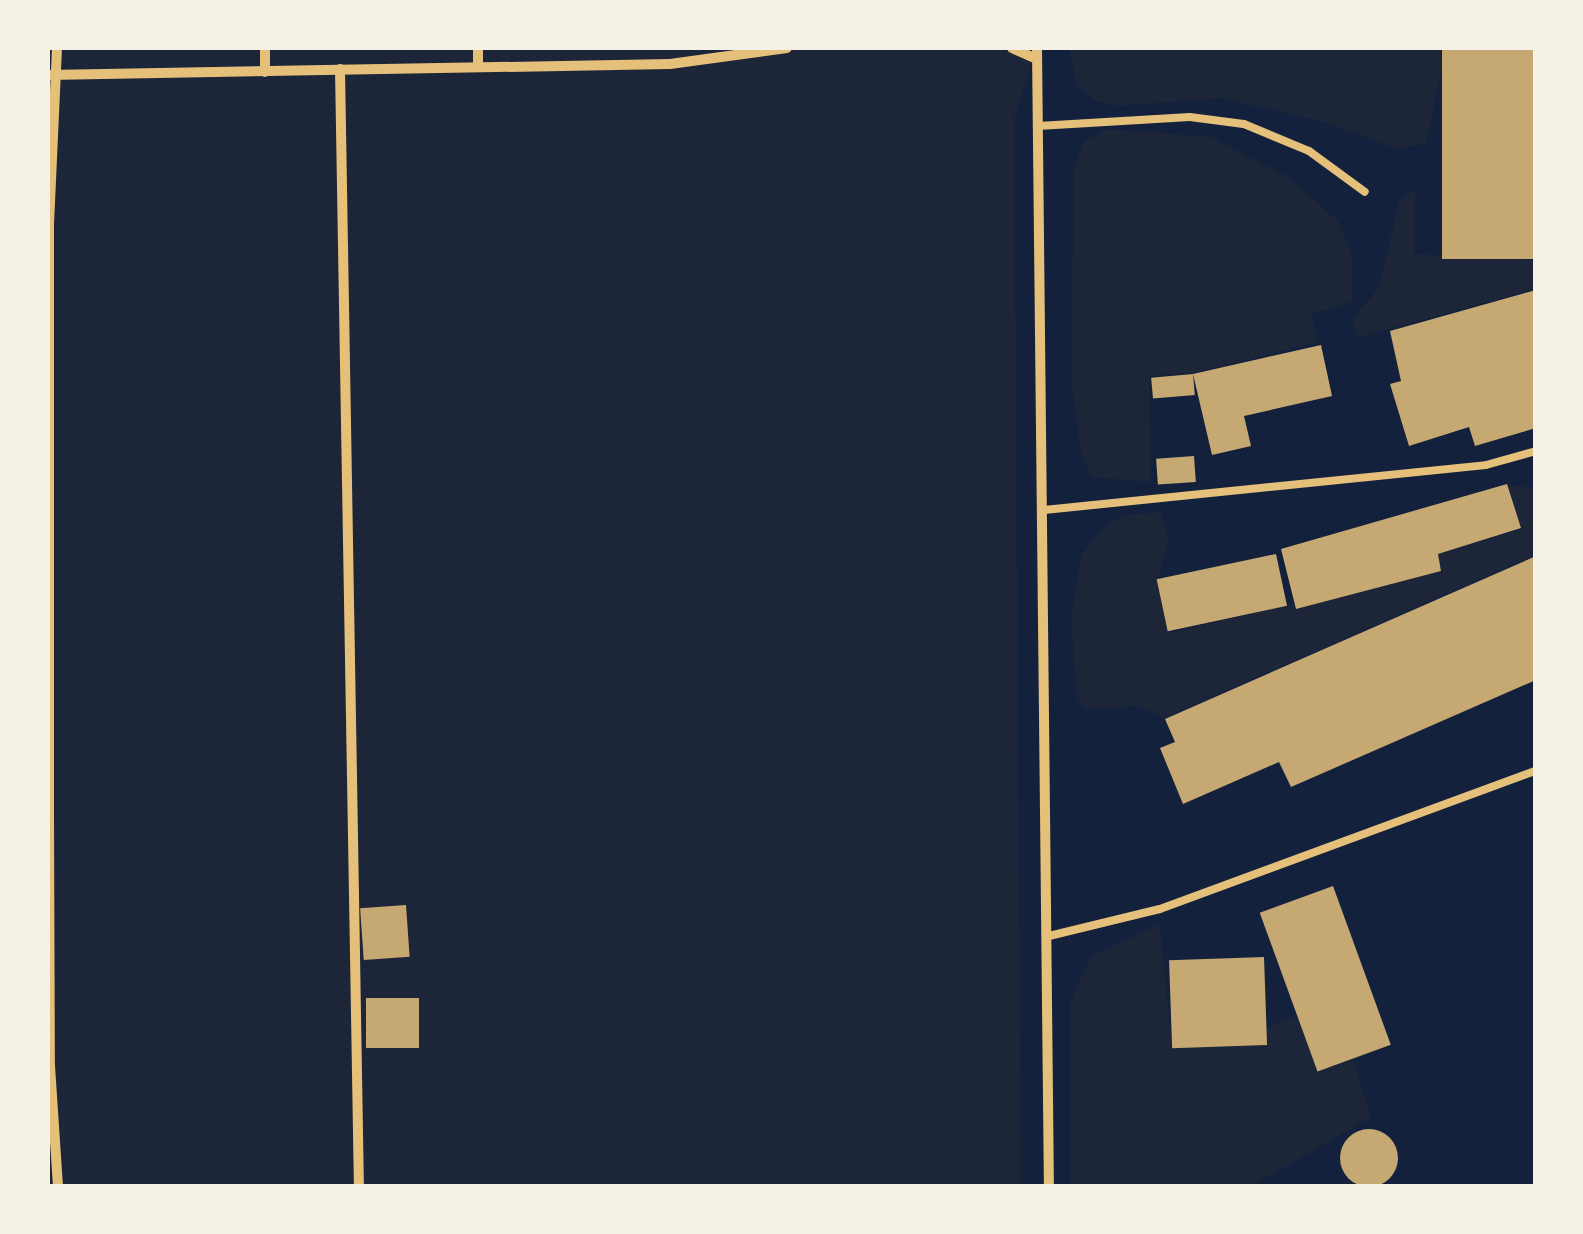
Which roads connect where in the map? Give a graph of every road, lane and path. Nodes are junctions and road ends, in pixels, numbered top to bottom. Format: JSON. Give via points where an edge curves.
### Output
{"nodes":[{"id":1,"x":57,"y":48,"type":"edge"},
{"id":2,"x":265,"y":48,"type":"edge"},
{"id":3,"x":478,"y":48,"type":"edge"},
{"id":4,"x":670,"y":48,"type":"edge"},
{"id":5,"x":786,"y":48,"type":"edge"},
{"id":6,"x":1012,"y":48,"type":"edge"},
{"id":7,"x":1037,"y":53,"type":"edge"},
{"id":8,"x":670,"y":64,"type":"junction"},
{"id":9,"x":478,"y":67,"type":"junction"},
{"id":10,"x":340,"y":69,"type":"junction"},
{"id":11,"x":264,"y":72,"type":"junction"},
{"id":12,"x":52,"y":75,"type":"edge"},
{"id":13,"x":1038,"y":126,"type":"junction"},
{"id":14,"x":1364,"y":192,"type":"dead end"},
{"id":15,"x":1536,"y":451,"type":"edge"},
{"id":16,"x":1044,"y":510,"type":"junction"},
{"id":17,"x":1536,"y":771,"type":"edge"},
{"id":18,"x":1049,"y":936,"type":"junction"},
{"id":19,"x":58,"y":1186,"type":"edge"},
{"id":20,"x":359,"y":1186,"type":"edge"},
{"id":21,"x":1049,"y":1186,"type":"edge"}],
"edges":[{"from":1,"to":12,"type":"street"},
{"from":2,"to":11,"type":"street"},
{"from":3,"to":9,"type":"street"},
{"from":4,"to":8,"type":"street"},
{"from":5,"to":8,"type":"street"},
{"from":6,"to":7,"type":"street"},
{"from":7,"to":13,"type":"street"},
{"from":8,"to":9,"type":"street"},
{"from":9,"to":10,"type":"street"},
{"from":10,"to":11,"type":"street"},
{"from":10,"to":20,"type":"street"},
{"from":11,"to":12,"type":"street"},
{"from":12,"to":19,"type":"street","via":[[50,853]]},
{"from":13,"to":14,"type":"lane","via":[[1190,117],[1244,124],[1309,151]]},
{"from":13,"to":16,"type":"street"},
{"from":15,"to":16,"type":"lane","via":[[1486,465]]},
{"from":16,"to":18,"type":"street"},
{"from":17,"to":18,"type":"lane","via":[[1160,909]]},
{"from":18,"to":21,"type":"street"}]}
